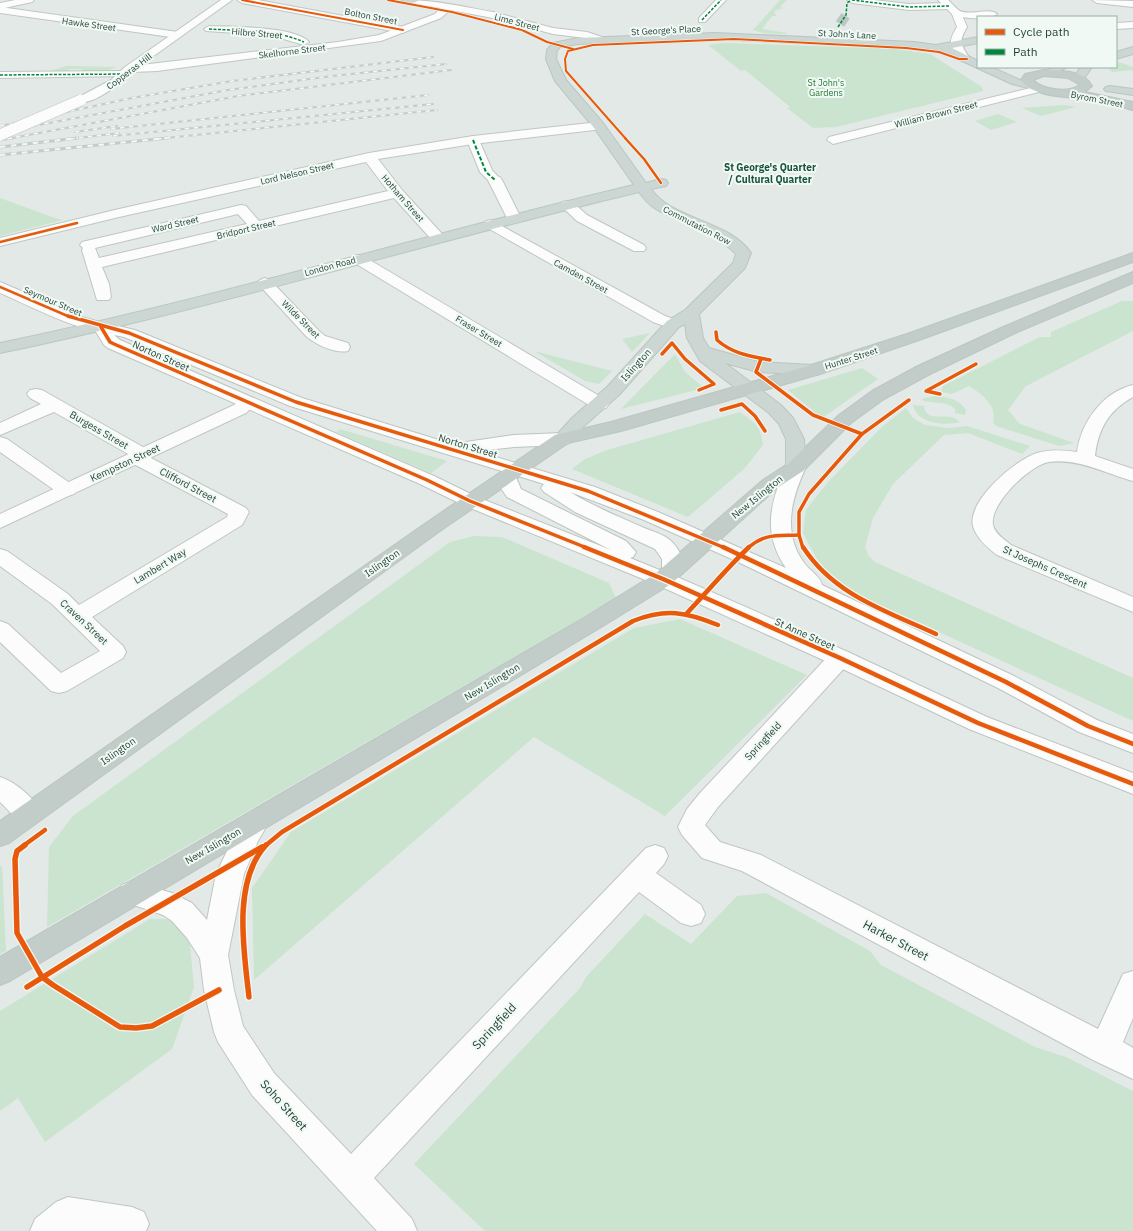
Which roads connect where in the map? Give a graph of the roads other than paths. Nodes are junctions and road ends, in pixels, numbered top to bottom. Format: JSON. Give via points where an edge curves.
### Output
{"nodes":[{"id":1,"x":29,"y":0,"type":"edge"},
{"id":2,"x":227,"y":0,"type":"edge"},
{"id":3,"x":242,"y":0,"type":"edge"},
{"id":4,"x":407,"y":0,"type":"edge"},
{"id":5,"x":412,"y":0,"type":"edge"},
{"id":6,"x":722,"y":0,"type":"edge"},
{"id":7,"x":851,"y":0,"type":"edge"},
{"id":8,"x":1097,"y":0,"type":"edge"},
{"id":9,"x":446,"y":3,"type":"edge"},
{"id":10,"x":1133,"y":4,"type":"edge"},
{"id":11,"x":0,"y":6,"type":"edge"},
{"id":12,"x":950,"y":6,"type":"edge"},
{"id":13,"x":0,"y":10,"type":"edge"},
{"id":14,"x":993,"y":13,"type":"edge"},
{"id":15,"x":846,"y":15,"type":"tunnel mouth"},
{"id":16,"x":702,"y":20,"type":"dead end"},
{"id":17,"x":1133,"y":25,"type":"edge"},
{"id":18,"x":1117,"y":26,"type":"edge"},
{"id":19,"x":209,"y":29,"type":"dead end"},
{"id":20,"x":403,"y":30,"type":"junction"},
{"id":21,"x":178,"y":35,"type":"junction"},
{"id":22,"x":728,"y":36,"type":"joint"},
{"id":23,"x":977,"y":40,"type":"edge"},
{"id":24,"x":604,"y":41,"type":"junction"},
{"id":25,"x":956,"y":41,"type":"junction"},
{"id":26,"x":304,"y":42,"type":"dead end"},
{"id":27,"x":914,"y":45,"type":"junction"},
{"id":28,"x":1133,"y":45,"type":"edge"},
{"id":29,"x":935,"y":49,"type":"junction"},
{"id":30,"x":1133,"y":50,"type":"edge"},
{"id":31,"x":1117,"y":51,"type":"edge"},
{"id":32,"x":1117,"y":56,"type":"edge"},
{"id":33,"x":964,"y":57,"type":"junction"},
{"id":34,"x":977,"y":64,"type":"edge"},
{"id":35,"x":984,"y":68,"type":"edge"},
{"id":36,"x":1014,"y":68,"type":"edge"},
{"id":37,"x":1059,"y":68,"type":"edge"},
{"id":38,"x":1086,"y":68,"type":"edge"},
{"id":39,"x":126,"y":72,"type":"junction"},
{"id":40,"x":1046,"y":73,"type":"junction"},
{"id":41,"x":0,"y":75,"type":"edge"},
{"id":42,"x":1080,"y":79,"type":"junction"},
{"id":43,"x":1038,"y":88,"type":"junction"},
{"id":44,"x":1110,"y":89,"type":"junction"},
{"id":45,"x":1062,"y":92,"type":"junction"},
{"id":46,"x":1133,"y":92,"type":"edge"},
{"id":47,"x":1133,"y":96,"type":"edge"},
{"id":48,"x":1133,"y":106,"type":"edge"},
{"id":49,"x":599,"y":126,"type":"junction"},
{"id":50,"x":0,"y":136,"type":"edge"},
{"id":51,"x":473,"y":140,"type":"junction"},
{"id":52,"x":833,"y":140,"type":"dead end"},
{"id":53,"x":369,"y":157,"type":"junction"},
{"id":54,"x":495,"y":180,"type":"joint"},
{"id":55,"x":660,"y":183,"type":"dead end"},
{"id":56,"x":643,"y":186,"type":"junction"},
{"id":57,"x":397,"y":193,"type":"junction"},
{"id":58,"x":567,"y":205,"type":"junction"},
{"id":59,"x":514,"y":218,"type":"junction"},
{"id":60,"x":77,"y":223,"type":"junction"},
{"id":61,"x":491,"y":224,"type":"junction"},
{"id":62,"x":256,"y":226,"type":"junction"},
{"id":63,"x":438,"y":238,"type":"junction"},
{"id":64,"x":0,"y":242,"type":"edge"},
{"id":65,"x":87,"y":245,"type":"junction"},
{"id":66,"x":638,"y":248,"type":"dead end"},
{"id":67,"x":1133,"y":257,"type":"edge"},
{"id":68,"x":358,"y":259,"type":"junction"},
{"id":69,"x":94,"y":264,"type":"junction"},
{"id":70,"x":740,"y":265,"type":"joint"},
{"id":71,"x":1133,"y":277,"type":"edge"},
{"id":72,"x":266,"y":283,"type":"junction"},
{"id":73,"x":0,"y":287,"type":"edge"},
{"id":74,"x":103,"y":297,"type":"dead end"},
{"id":75,"x":691,"y":313,"type":"junction"},
{"id":76,"x":673,"y":324,"type":"junction"},
{"id":77,"x":101,"y":327,"type":"junction"},
{"id":78,"x":342,"y":347,"type":"dead end"},
{"id":79,"x":0,"y":348,"type":"edge"},
{"id":80,"x":701,"y":351,"type":"junction"},
{"id":81,"x":814,"y":370,"type":"junction"},
{"id":82,"x":748,"y":389,"type":"junction"},
{"id":83,"x":1133,"y":390,"type":"edge"},
{"id":84,"x":36,"y":394,"type":"dead end"},
{"id":85,"x":248,"y":402,"type":"junction"},
{"id":86,"x":600,"y":404,"type":"junction"},
{"id":87,"x":54,"y":405,"type":"junction"},
{"id":88,"x":0,"y":430,"type":"edge"},
{"id":89,"x":562,"y":439,"type":"junction"},
{"id":90,"x":0,"y":443,"type":"edge"},
{"id":91,"x":444,"y":446,"type":"junction"},
{"id":92,"x":140,"y":457,"type":"junction"},
{"id":93,"x":1085,"y":460,"type":"junction"},
{"id":94,"x":796,"y":467,"type":"junction"},
{"id":95,"x":518,"y":473,"type":"junction"},
{"id":96,"x":1133,"y":475,"type":"edge"},
{"id":97,"x":67,"y":490,"type":"junction"},
{"id":98,"x":470,"y":501,"type":"junction"},
{"id":99,"x":239,"y":512,"type":"joint"},
{"id":100,"x":0,"y":522,"type":"edge"},
{"id":101,"x":706,"y":540,"type":"junction"},
{"id":102,"x":0,"y":556,"type":"edge"},
{"id":103,"x":668,"y":575,"type":"junction"},
{"id":104,"x":823,"y":594,"type":"junction"},
{"id":105,"x":1133,"y":605,"type":"edge"},
{"id":106,"x":77,"y":616,"type":"junction"},
{"id":107,"x":0,"y":629,"type":"edge"},
{"id":108,"x":840,"y":658,"type":"junction"},
{"id":109,"x":1133,"y":744,"type":"edge"},
{"id":110,"x":1133,"y":784,"type":"edge"},
{"id":111,"x":0,"y":787,"type":"edge"},
{"id":112,"x":30,"y":814,"type":"junction"},
{"id":113,"x":258,"y":820,"type":"junction"},
{"id":114,"x":691,"y":828,"type":"joint"},
{"id":115,"x":0,"y":835,"type":"edge"},
{"id":116,"x":132,"y":893,"type":"junction"},
{"id":117,"x":691,"y":914,"type":"dead end"},
{"id":118,"x":214,"y":955,"type":"junction"},
{"id":119,"x":0,"y":972,"type":"edge"},
{"id":120,"x":1133,"y":984,"type":"edge"},
{"id":121,"x":1104,"y":1050,"type":"junction"},
{"id":122,"x":1133,"y":1064,"type":"edge"},
{"id":123,"x":351,"y":1178,"type":"junction"},
{"id":124,"x":132,"y":1224,"type":"dead end"},
{"id":125,"x":47,"y":1231,"type":"edge"},
{"id":126,"x":400,"y":1231,"type":"edge"}],
"edges":[{"from":1,"to":11,"type":"street"},
{"from":2,"to":21,"type":"street","name":"Copperas Hill"},
{"from":3,"to":20,"type":"street","name":"Bolton Street"},
{"from":4,"to":5,"type":"main road","name":"Lime Street"},
{"from":5,"to":9,"type":"street","name":"Lime Street"},
{"from":6,"to":16,"type":"street"},
{"from":7,"to":12,"type":"street","via":[[909,7]]},
{"from":7,"to":15,"type":"street","via":[[847,3]]},
{"from":8,"to":10,"type":"street"},
{"from":9,"to":20,"type":"street","name":"Skelhorne Street","via":[[438,16]]},
{"from":9,"to":24,"type":"street","name":"Lime Street","via":[[553,31],[587,35]]},
{"from":12,"to":14,"type":"street","via":[[970,16]]},
{"from":12,"to":25,"type":"street","via":[[962,27]]},
{"from":13,"to":21,"type":"street","name":"Hawke Street"},
{"from":17,"to":18,"type":"street"},
{"from":19,"to":26,"type":"street","name":"Hilbre Street","via":[[271,33]]},
{"from":20,"to":39,"type":"street","name":"Skelhorne Street","via":[[380,38],[338,45]]},
{"from":21,"to":39,"type":"street","name":"Copperas Hill"},
{"from":22,"to":24,"type":"main road","name":"St George's Place"},
{"from":22,"to":27,"type":"main road","name":"St John's Lane"},
{"from":23,"to":25,"type":"main road"},
{"from":24,"to":49,"type":"main road","name":"St George's Place","via":[[557,45],[552,50],[551,59],[561,81]]},
{"from":25,"to":27,"type":"main road","name":"St John's Lane"},
{"from":25,"to":29,"type":"main road"},
{"from":25,"to":33,"type":"street","via":[[956,49]]},
{"from":27,"to":29,"type":"main road","name":"St John's Lane"},
{"from":28,"to":31,"type":"main road"},
{"from":29,"to":33,"type":"main road","name":"St John's Lane"},
{"from":30,"to":32,"type":"main road"},
{"from":33,"to":34,"type":"main road","name":"St John's Lane"},
{"from":35,"to":43,"type":"main road","via":[[1016,82]]},
{"from":36,"to":40,"type":"main road"},
{"from":37,"to":40,"type":"main road"},
{"from":38,"to":42,"type":"main road"},
{"from":39,"to":41,"type":"street"},
{"from":39,"to":50,"type":"street","name":"Copperas Hill","bridge":true,"via":[[101,91]]},
{"from":40,"to":42,"type":"highway","name":"Byrom Street","via":[[1065,74]]},
{"from":40,"to":43,"type":"highway","via":[[1033,74],[1027,78],[1028,83]]},
{"from":42,"to":44,"type":"highway","name":"Byrom Street"},
{"from":42,"to":45,"type":"highway","via":[[1086,86],[1082,90]]},
{"from":43,"to":45,"type":"highway"},
{"from":43,"to":52,"type":"street","name":"William Brown Street"},
{"from":44,"to":46,"type":"main road"},
{"from":44,"to":47,"type":"highway","name":"Byrom Street"},
{"from":45,"to":48,"type":"highway","name":"Byrom Street"},
{"from":49,"to":51,"type":"street","name":"Lord Nelson Street"},
{"from":49,"to":56,"type":"main road"},
{"from":51,"to":53,"type":"street","name":"Lord Nelson Street"},
{"from":51,"to":54,"type":"street","via":[[486,172]]},
{"from":53,"to":57,"type":"street","name":"Hotham Street"},
{"from":53,"to":60,"type":"street","name":"Lord Nelson Street"},
{"from":54,"to":59,"type":"street"},
{"from":55,"to":56,"type":"main road","name":"London Road"},
{"from":56,"to":58,"type":"main road","name":"London Road"},
{"from":56,"to":70,"type":"main road","name":"Commutation Row","via":[[650,198],[663,208],[731,241],[744,254]]},
{"from":57,"to":62,"type":"street","name":"Bridport Street"},
{"from":57,"to":63,"type":"street","name":"Hotham Street"},
{"from":58,"to":59,"type":"main road","name":"London Road"},
{"from":58,"to":66,"type":"street","via":[[582,218]]},
{"from":59,"to":61,"type":"main road","name":"London Road"},
{"from":60,"to":64,"type":"street","name":"Lord Nelson Street"},
{"from":60,"to":65,"type":"street"},
{"from":61,"to":63,"type":"main road","name":"London Road"},
{"from":61,"to":76,"type":"street","name":"Camden Street","via":[[659,319]]},
{"from":62,"to":65,"type":"street","name":"Ward Street","via":[[241,209]]},
{"from":62,"to":69,"type":"street","name":"Bridport Street"},
{"from":63,"to":68,"type":"main road","name":"London Road"},
{"from":65,"to":69,"type":"street"},
{"from":67,"to":81,"type":"highway","name":"Hunter Street","via":[[916,336]]},
{"from":68,"to":72,"type":"main road","name":"London Road"},
{"from":68,"to":86,"type":"street","name":"Fraser Street"},
{"from":69,"to":74,"type":"street"},
{"from":70,"to":75,"type":"main road","name":"Islington"},
{"from":71,"to":94,"type":"highway","via":[[1007,331],[899,382],[845,419]]},
{"from":72,"to":77,"type":"main road","name":"London Road"},
{"from":72,"to":78,"type":"street","name":"Wilde Street","via":[[313,334],[319,339]]},
{"from":73,"to":77,"type":"street","name":"Seymour Street","via":[[76,320]]},
{"from":75,"to":76,"type":"main road","name":"Islington"},
{"from":75,"to":80,"type":"main road","via":[[695,338]]},
{"from":76,"to":86,"type":"main road","name":"Islington"},
{"from":77,"to":79,"type":"main road","name":"London Road"},
{"from":77,"to":85,"type":"street","name":"Norton Street","via":[[110,342]]},
{"from":77,"to":91,"type":"street","name":"Norton Street","via":[[129,334],[296,402]]},
{"from":80,"to":81,"type":"main road","via":[[758,367]]},
{"from":80,"to":82,"type":"main road"},
{"from":81,"to":82,"type":"highway","name":"Hunter Street"},
{"from":82,"to":89,"type":"highway","name":"Hunter Street","via":[[615,427]]},
{"from":82,"to":94,"type":"main road","via":[[775,409],[787,422],[795,439]]},
{"from":83,"to":93,"type":"street","via":[[1105,408],[1092,427]]},
{"from":84,"to":87,"type":"street","name":"Burgess Street"},
{"from":85,"to":92,"type":"street","name":"Kempston Street","via":[[240,409]]},
{"from":85,"to":98,"type":"street","name":"Norton Street"},
{"from":86,"to":89,"type":"main road","name":"Islington"},
{"from":87,"to":88,"type":"street"},
{"from":87,"to":92,"type":"street","name":"Burgess Street"},
{"from":89,"to":91,"type":"street","via":[[466,447]]},
{"from":89,"to":95,"type":"highway","name":"Islington"},
{"from":90,"to":97,"type":"street"},
{"from":91,"to":95,"type":"street","name":"Norton Street"},
{"from":92,"to":97,"type":"street","name":"Kempston Street"},
{"from":92,"to":99,"type":"street","name":"Clifford Street"},
{"from":93,"to":96,"type":"street","name":"St Josephs Crescent"},
{"from":93,"to":105,"type":"street","name":"St Josephs Crescent","via":[[1060,456],[1042,458],[1026,466],[999,489],[984,508],[983,525],[991,539],[1004,550]]},
{"from":94,"to":101,"type":"highway","name":"New Islington","via":[[770,484]]},
{"from":94,"to":104,"type":"street","via":[[780,510],[780,535],[798,570]]},
{"from":95,"to":98,"type":"highway","name":"Islington"},
{"from":95,"to":101,"type":"street","via":[[588,491]]},
{"from":95,"to":103,"type":"street","via":[[582,508],[662,544],[671,553],[674,563]]},
{"from":95,"to":103,"type":"street","via":[[508,484],[514,493],[619,546]]},
{"from":97,"to":100,"type":"street","name":"Kempston Street"},
{"from":98,"to":103,"type":"street","name":"St Anne Street"},
{"from":98,"to":112,"type":"highway","name":"Islington"},
{"from":99,"to":106,"type":"street","name":"Lambert Way","via":[[235,521]]},
{"from":101,"to":103,"type":"highway","name":"New Islington"},
{"from":101,"to":104,"type":"street"},
{"from":102,"to":106,"type":"street","name":"Craven Street","via":[[60,599]]},
{"from":103,"to":108,"type":"street","name":"St Anne Street"},
{"from":103,"to":113,"type":"highway","name":"New Islington","via":[[595,621]]},
{"from":104,"to":109,"type":"street","via":[[1006,682],[1088,726]]},
{"from":106,"to":107,"type":"street","name":"Craven Street","via":[[115,652],[59,685]]},
{"from":108,"to":110,"type":"street","name":"St Anne Street","via":[[978,723]]},
{"from":108,"to":114,"type":"street","name":"Springfield","via":[[709,800],[696,816]]},
{"from":111,"to":112,"type":"street"},
{"from":112,"to":115,"type":"highway","name":"Islington"},
{"from":113,"to":116,"type":"highway","name":"New Islington"},
{"from":113,"to":118,"type":"street","name":"Soho Street","via":[[246,836],[230,874]]},
{"from":114,"to":121,"type":"street","name":"Harker Street","via":[[711,850],[751,863]]},
{"from":116,"to":118,"type":"street","name":"Soho Street","via":[[160,899],[177,908],[194,923]]},
{"from":116,"to":119,"type":"highway","name":"New Islington"},
{"from":117,"to":123,"type":"street","name":"Springfield","via":[[646,866]]},
{"from":118,"to":123,"type":"street","name":"Soho Street","via":[[229,1032],[263,1084]]},
{"from":120,"to":121,"type":"street"},
{"from":121,"to":122,"type":"street","name":"Harker Street"},
{"from":123,"to":126,"type":"street","name":"Soho Street"},
{"from":124,"to":125,"type":"street","via":[[68,1214]]}]}
